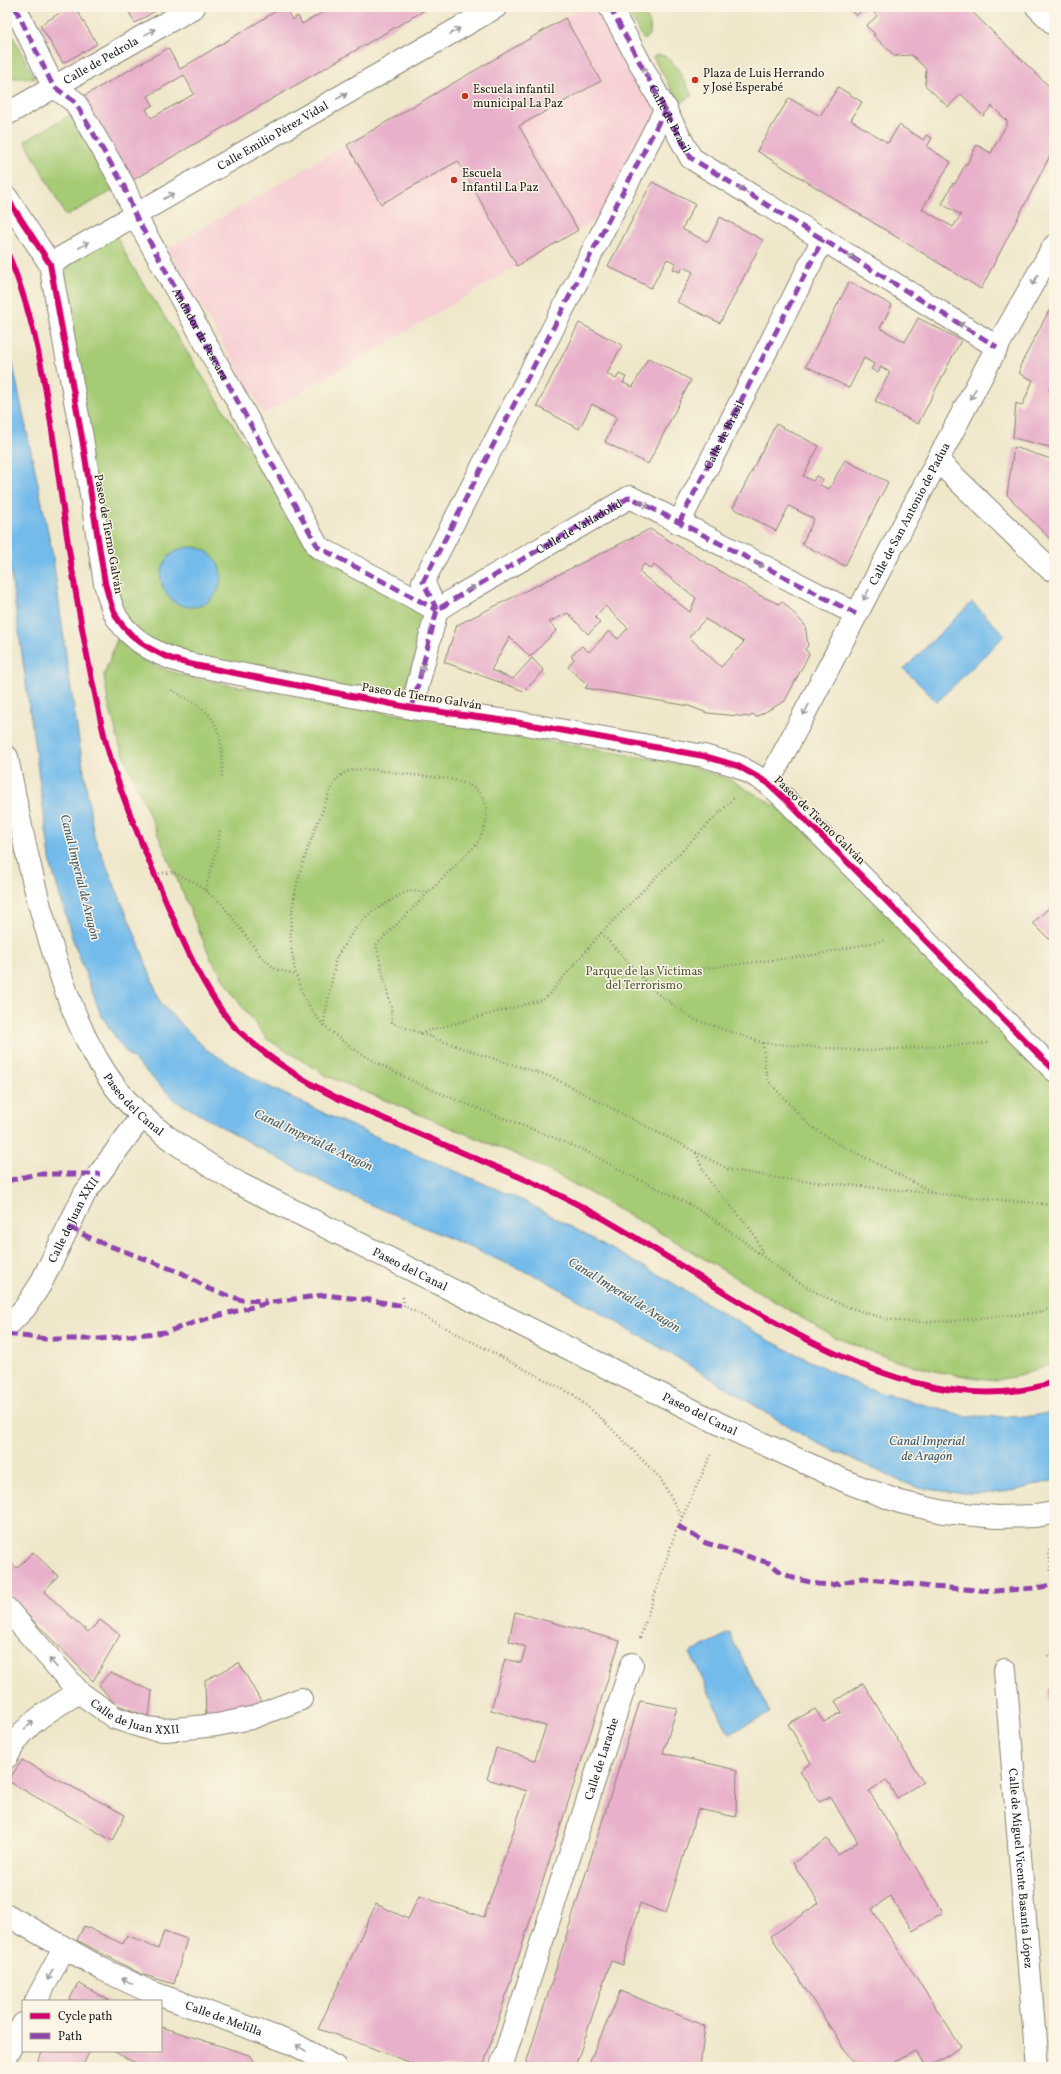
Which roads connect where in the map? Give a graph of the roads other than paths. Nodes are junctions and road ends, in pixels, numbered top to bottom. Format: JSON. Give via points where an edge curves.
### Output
{"nodes":[{"id":1,"x":15,"y":7,"type":"edge"},
{"id":2,"x":194,"y":7,"type":"edge"},
{"id":3,"x":496,"y":7,"type":"edge"},
{"id":4,"x":610,"y":7,"type":"edge"},
{"id":5,"x":1037,"y":7,"type":"edge"},
{"id":6,"x":1054,"y":24,"type":"edge"},
{"id":7,"x":53,"y":86,"type":"junction"},
{"id":8,"x":666,"y":108,"type":"junction"},
{"id":9,"x":7,"y":114,"type":"edge"},
{"id":10,"x":7,"y":198,"type":"edge"},
{"id":11,"x":135,"y":215,"type":"junction"},
{"id":12,"x":823,"y":239,"type":"junction"},
{"id":13,"x":1054,"y":246,"type":"edge"},
{"id":14,"x":50,"y":264,"type":"junction"},
{"id":15,"x":997,"y":347,"type":"junction"},
{"id":16,"x":938,"y":461,"type":"junction"},
{"id":17,"x":680,"y":523,"type":"junction"},
{"id":18,"x":1050,"y":569,"type":"dead end"},
{"id":19,"x":437,"y":610,"type":"junction"},
{"id":20,"x":856,"y":614,"type":"junction"},
{"id":21,"x":412,"y":708,"type":"junction"},
{"id":22,"x":7,"y":757,"type":"edge"},
{"id":23,"x":768,"y":783,"type":"junction"},
{"id":24,"x":1054,"y":1070,"type":"edge"},
{"id":25,"x":142,"y":1116,"type":"junction"},
{"id":26,"x":7,"y":1326,"type":"edge"},
{"id":27,"x":1054,"y":1513,"type":"edge"},
{"id":28,"x":7,"y":1609,"type":"edge"},
{"id":29,"x":632,"y":1664,"type":"road end"},
{"id":30,"x":1005,"y":1670,"type":"dead end"},
{"id":31,"x":79,"y":1692,"type":"junction"},
{"id":32,"x":301,"y":1699,"type":"dead end"},
{"id":33,"x":7,"y":1757,"type":"edge"},
{"id":34,"x":7,"y":1915,"type":"edge"},
{"id":35,"x":64,"y":1948,"type":"junction"},
{"id":36,"x":37,"y":2000,"type":"edge"},
{"id":37,"x":22,"y":2026,"type":"edge"},
{"id":38,"x":7,"y":2054,"type":"edge"},
{"id":39,"x":335,"y":2067,"type":"edge"},
{"id":40,"x":501,"y":2067,"type":"edge"},
{"id":41,"x":1037,"y":2067,"type":"edge"}],
"edges":[{"from":1,"to":7,"type":"street","name":"Andador de Pescara"},
{"from":7,"to":2,"type":"street","name":"Calle de Pedrola","one_way":true},
{"from":11,"to":3,"type":"street","name":"Calle Emilio Pérez Vidal","one_way":true},
{"from":8,"to":4,"type":"street","name":"Calle de Brasil","one_way":true},
{"from":5,"to":6,"type":"street"},
{"from":7,"to":9,"type":"street","name":"Calle de Pedrola"},
{"from":7,"to":11,"type":"street","name":"Andador de Pescara","via":[[75,102],[124,186]]},
{"from":12,"to":8,"type":"street","name":"Calle de Brasil","one_way":true,"via":[[691,158]]},
{"from":8,"to":19,"type":"street","via":[[423,582]]},
{"from":10,"to":14,"type":"street","name":"Paseo de Tierno Galván"},
{"from":14,"to":11,"type":"street","name":"Calle Emilio Pérez Vidal","one_way":true},
{"from":11,"to":19,"type":"street","name":"Andador de Pescara","via":[[318,547]]},
{"from":15,"to":12,"type":"street","name":"Calle de Brasil","one_way":true},
{"from":12,"to":17,"type":"street","name":"Calle de Brasil"},
{"from":13,"to":15,"type":"street","name":"Calle de San Antonio de Padua","one_way":true},
{"from":14,"to":21,"type":"street","name":"Paseo de Tierno Galván","via":[[105,583],[117,618],[145,646],[179,662]]},
{"from":15,"to":16,"type":"street","name":"Calle de San Antonio de Padua","one_way":true},
{"from":16,"to":18,"type":"street"},
{"from":16,"to":20,"type":"street","name":"Calle de San Antonio de Padua","one_way":true},
{"from":19,"to":17,"type":"street","name":"Calle de Valladolid","one_way":true,"via":[[630,497]]},
{"from":17,"to":20,"type":"street","name":"Calle de Valladolid","one_way":true},
{"from":21,"to":19,"type":"street","one_way":true},
{"from":20,"to":23,"type":"street","name":"Calle de San Antonio de Padua","one_way":true},
{"from":21,"to":23,"type":"street","name":"Paseo de Tierno Galván","via":[[515,722],[704,756],[738,766]]},
{"from":22,"to":25,"type":"street","name":"Paseo del Canal","via":[[24,848],[39,908],[70,1004],[88,1043],[116,1088]]},
{"from":23,"to":24,"type":"street","name":"Paseo de Tierno Galván"},
{"from":25,"to":26,"type":"street","name":"Calle de Juan XXII","via":[[85,1193],[40,1285],[25,1308]]},
{"from":25,"to":27,"type":"street","name":"Paseo del Canal","via":[[186,1150],[240,1184],[724,1426],[852,1484],[900,1502],[944,1512],[997,1517]]},
{"from":31,"to":28,"type":"street","name":"Calle de Juan XXII","one_way":true},
{"from":29,"to":40,"type":"street","name":"Calle de Larache"},
{"from":30,"to":41,"type":"street","name":"Calle de Miguel Vicente Basanta López"},
{"from":31,"to":32,"type":"street","name":"Calle de Juan XXII","via":[[115,1718],[146,1728],[165,1730],[217,1725],[251,1718]]},
{"from":33,"to":31,"type":"street","one_way":true,"via":[[18,1735],[28,1725]]},
{"from":34,"to":35,"type":"street","name":"Calle de Melilla"},
{"from":35,"to":36,"type":"street","one_way":true},
{"from":39,"to":35,"type":"street","name":"Calle de Melilla","one_way":true,"via":[[294,2044],[146,1990]]},
{"from":37,"to":38,"type":"street"}]}
